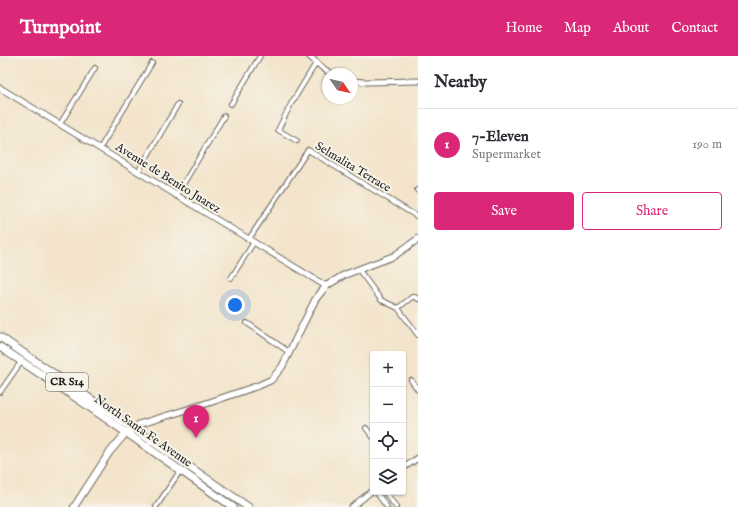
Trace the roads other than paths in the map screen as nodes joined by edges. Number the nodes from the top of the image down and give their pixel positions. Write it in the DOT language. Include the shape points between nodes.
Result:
graph roads {
  1 [pos="260,56"];
  2 [pos="309,56"];
  3 [pos="152,63"];
  4 [pos="316,63"];
  5 [pos="94,68"];
  6 [pos="323,68"];
  7 [pos="358,81"];
  8 [pos="418,81"];
  9 [pos="0,88"];
  10 [pos="178,104"];
  11 [pos="231,104"];
  12 [pos="224,116"];
  13 [pos="60,124"];
  14 [pos="297,141"];
  15 [pos="100,148"];
  16 [pos="138,172"];
  17 [pos="176,196"];
  18 [pos="418,218"];
  19 [pos="418,239"];
  20 [pos="252,241"];
  21 [pos="359,270"];
  22 [pos="231,278"];
  23 [pos="326,286"];
  24 [pos="418,299"];
  25 [pos="398,308"];
  26 [pos="247,323"];
  27 [pos="418,335"];
  28 [pos="0,337"];
  29 [pos="0,348"];
  30 [pos="289,352"];
  31 [pos="21,362"];
  32 [pos="411,380"];
  33 [pos="418,390"];
  34 [pos="0,392"];
  35 [pos="134,428"];
  36 [pos="366,428"];
  37 [pos="126,433"];
  38 [pos="370,433"];
  39 [pos="418,458"];
  40 [pos="406,466"];
  41 [pos="180,471"];
  42 [pos="370,492"];
  43 [pos="378,495"];
  44 [pos="387,495"];
  45 [pos="74,507"];
  46 [pos="156,507"];
  47 [pos="233,507"];
  48 [pos="248,507"];
  49 [pos="352,507"];
  50 [pos="387,507"];
  51 [pos="396,507"];
  1 -- 11 [label="street"];
  2 -- 4 [label="street"];
  3 -- 15 [label="street"];
  4 -- 6 [label="street"];
  4 -- 14 [label="street" via="290,104 278,130"];
  5 -- 13 [label="street"];
  7 -- 8 [label="street"];
  9 -- 13 [label="street, Avenue de Benito Juarez"];
  10 -- 16 [label="street"];
  12 -- 17 [label="street"];
  13 -- 15 [label="street, Avenue de Benito Juarez"];
  15 -- 16 [label="street, Avenue de Benito Juarez"];
  16 -- 17 [label="street, Avenue de Benito Juarez"];
  17 -- 20 [label="street, Avenue de Benito Juarez"];
  18 -- 20 [label="street, Selmalita Terrace" via="308,150"];
  19 -- 21 [label="main road" via="394,256"];
  20 -- 22 [label="street"];
  20 -- 23 [label="street, Avenue de Benito Juarez"];
  21 -- 23 [label="main road"];
  21 -- 25 [label="street" via="381,300"];
  23 -- 30 [label="main road" via="315,300"];
  24 -- 25 [label="street" via="412,297"];
  25 -- 27 [label="street"];
  26 -- 30 [label="street"];
  28 -- 35 [label="main road, North Santa Fe Avenue / CR S14"];
  29 -- 31 [label="main road, North Santa Fe Avenue / CR S14"];
  30 -- 35 [label="main road" via="282,367 265,383"];
  31 -- 34 [label="street"];
  31 -- 37 [label="main road, North Santa Fe Avenue / CR S14"];
  32 -- 33 [label="street"];
  35 -- 37 [label="main road"];
  35 -- 48 [label="main road, North Santa Fe Avenue / CR S14"];
  36 -- 38 [label="street"];
  37 -- 41 [label="main road, North Santa Fe Avenue / CR S14"];
  37 -- 45 [label="main road" via="109,453"];
  39 -- 40 [label="street"];
  41 -- 46 [label="street"];
  41 -- 47 [label="main road, North Santa Fe Avenue / CR S14"];
  42 -- 49 [label="street"];
  43 -- 50 [label="street"];
  44 -- 51 [label="street"];
}
